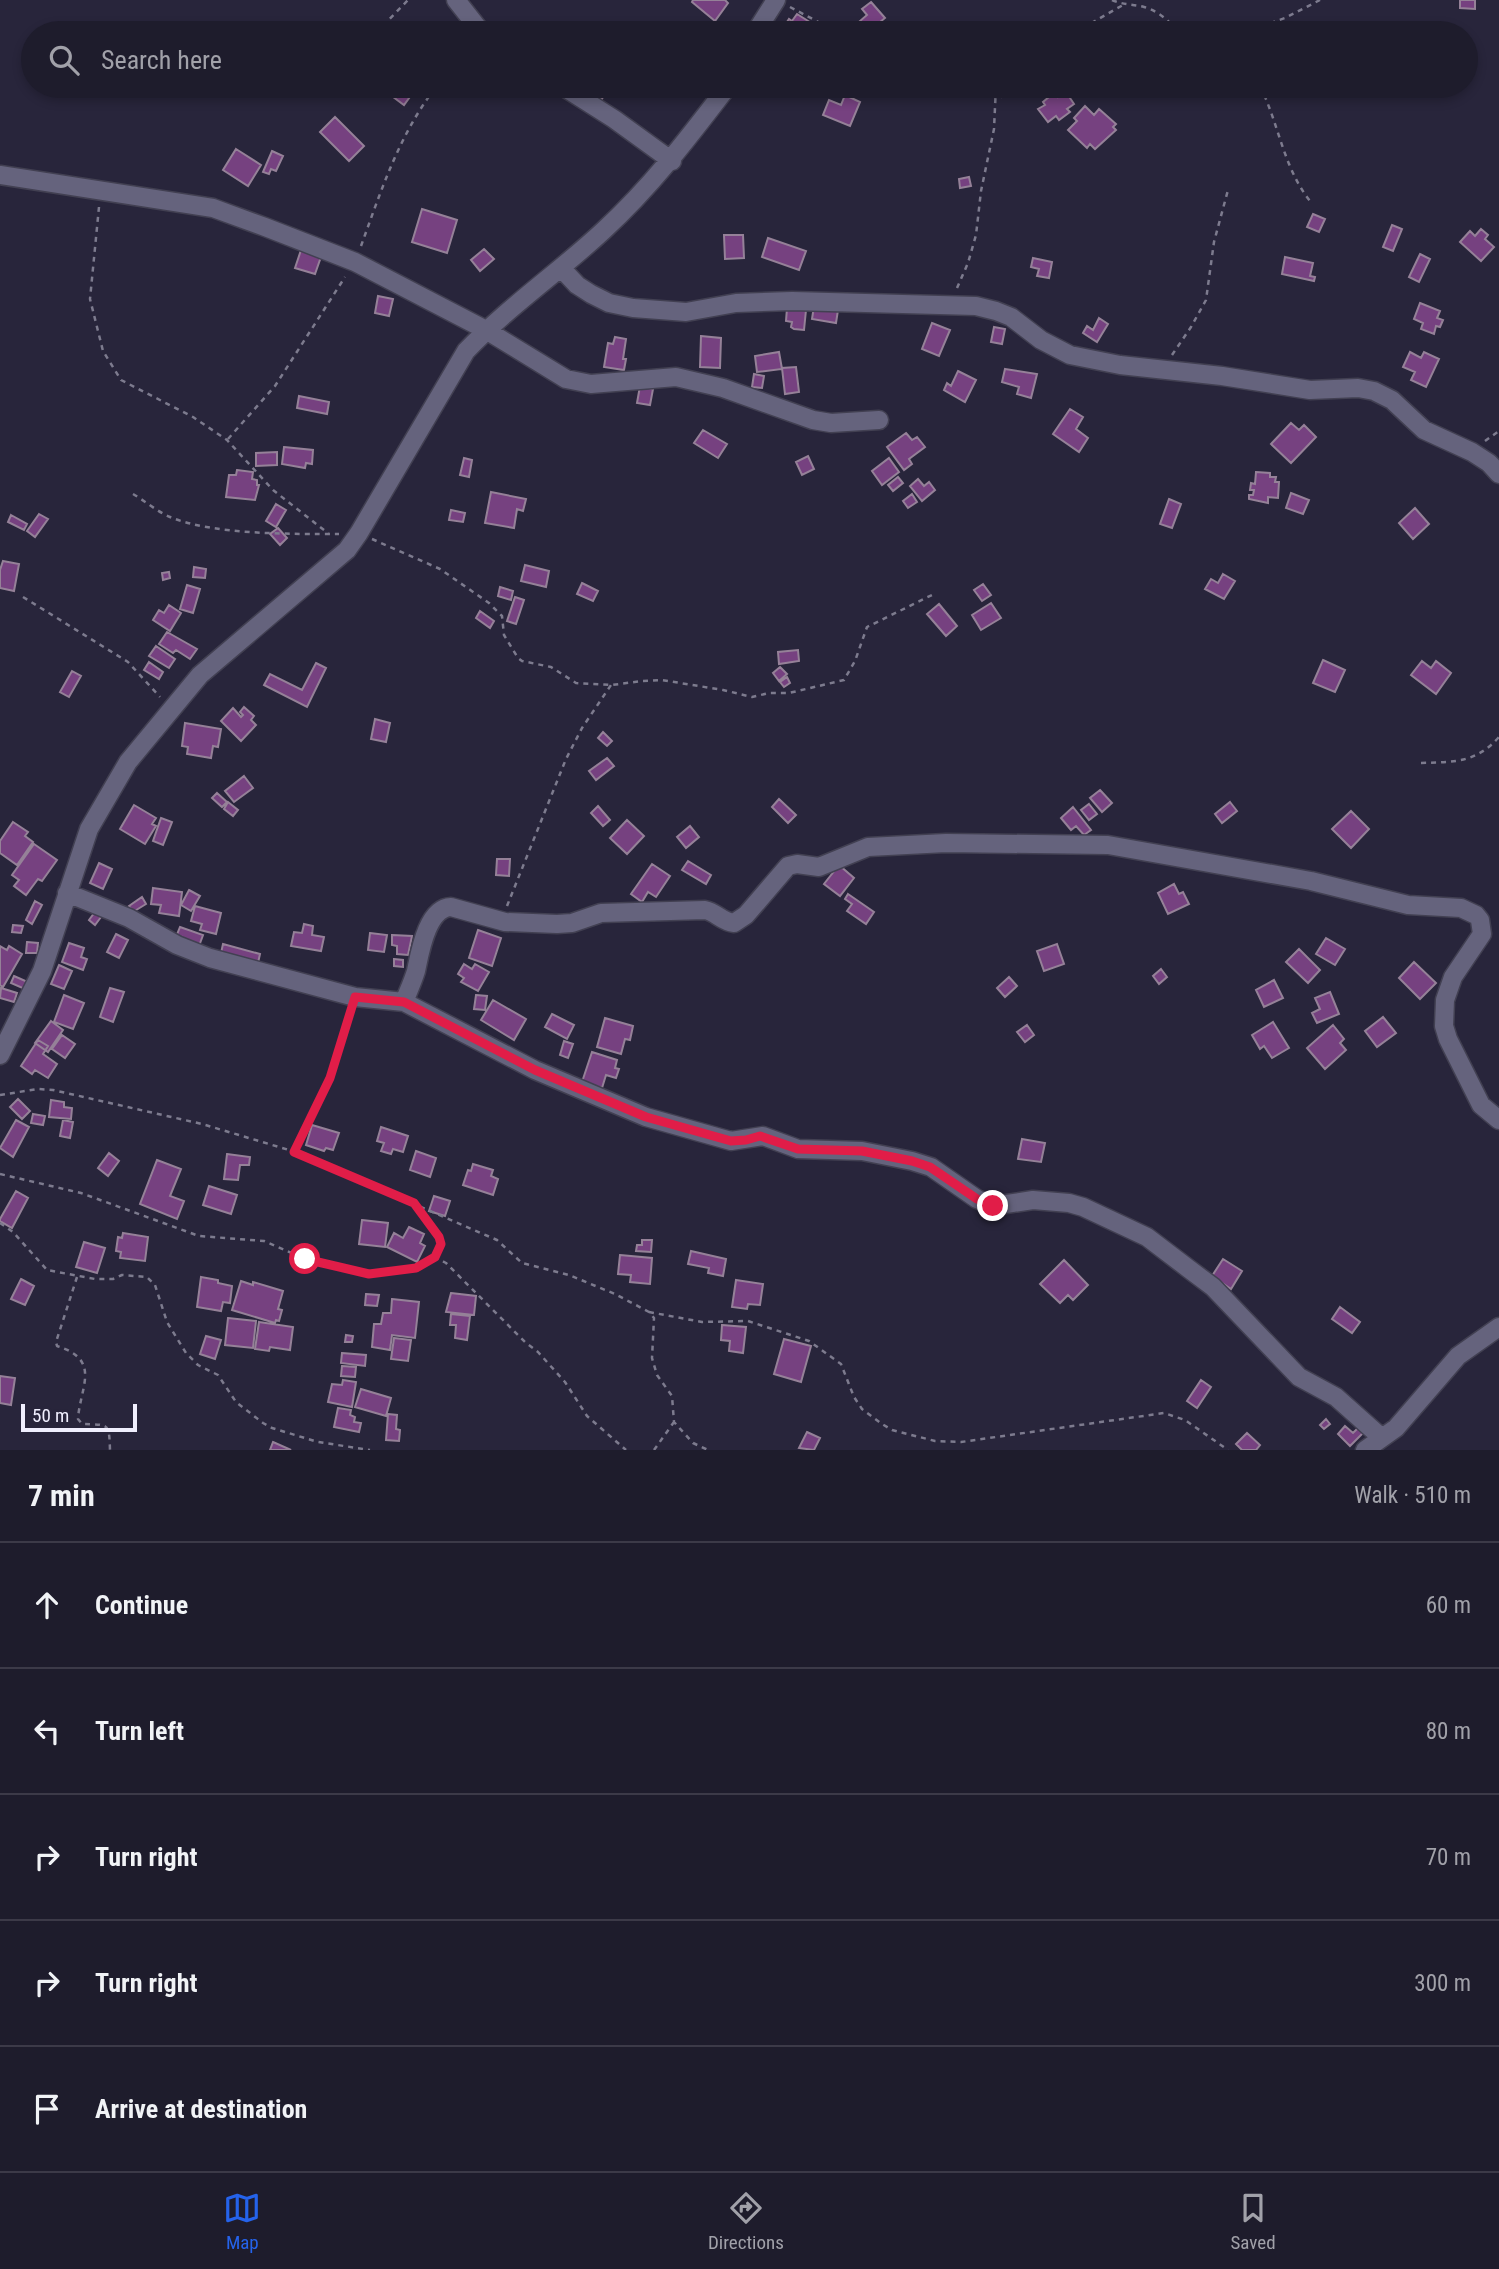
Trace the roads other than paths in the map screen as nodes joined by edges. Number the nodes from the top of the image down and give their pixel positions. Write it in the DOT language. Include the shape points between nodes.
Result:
graph roads {
  1 [pos="456,0"];
  2 [pos="782,3"];
  3 [pos="473,21"];
  4 [pos="766,21"];
  5 [pos="581,98"];
  6 [pos="719,98"];
  7 [pos="671,161"];
  8 [pos="0,175"];
  9 [pos="562,269"];
  10 [pos="486,330"];
  11 [pos="879,420"];
  12 [pos="1499,474"];
  13 [pos="66,893"];
  14 [pos="404,1002"];
  15 [pos="0,1055"];
  16 [pos="1499,1120"];
  17 [pos="1499,1327"];
  18 [pos="1382,1438"];
  19 [pos="1365,1450"];
  1 -- 3 [label="street"];
  2 -- 4 [label="street"];
  5 -- 7 [label="street"];
  6 -- 7 [label="street"];
  7 -- 9 [label="street"];
  8 -- 10 [label="street" via="213,208 355,262"];
  9 -- 10 [label="street"];
  9 -- 12 [label="street" via="577,285 609,303 633,308 686,312 736,303 792,301 976,306 1011,317 1070,355 1310,390 1374,391 1392,400 1424,430 1472,452"];
  10 -- 11 [label="street" via="566,379 591,384 676,377 723,388 813,420"];
  10 -- 13 [label="street" via="446,382 346,550 200,675 128,762 97,813"];
  13 -- 14 [label="street" via="144,925 203,956 355,997"];
  13 -- 15 [label="street" via="42,971"];
  14 -- 16 [label="street" via="424,938 440,911 451,907 505,922 565,923 601,913 695,910 710,911 734,923 788,866 819,867 868,847 946,843 1128,847 1311,881 1408,905 1461,908 1476,915 1482,934 1453,977 1445,1000 1444,1026 1481,1105"];
  14 -- 18 [label="street" via="535,1070 672,1125 731,1141 760,1136 798,1149 862,1151 912,1161 993,1206 1033,1200 1083,1207 1146,1237 1213,1287 1299,1377 1336,1397"];
  17 -- 18 [label="street" via="1458,1356"];
  18 -- 19 [label="street"];
}
